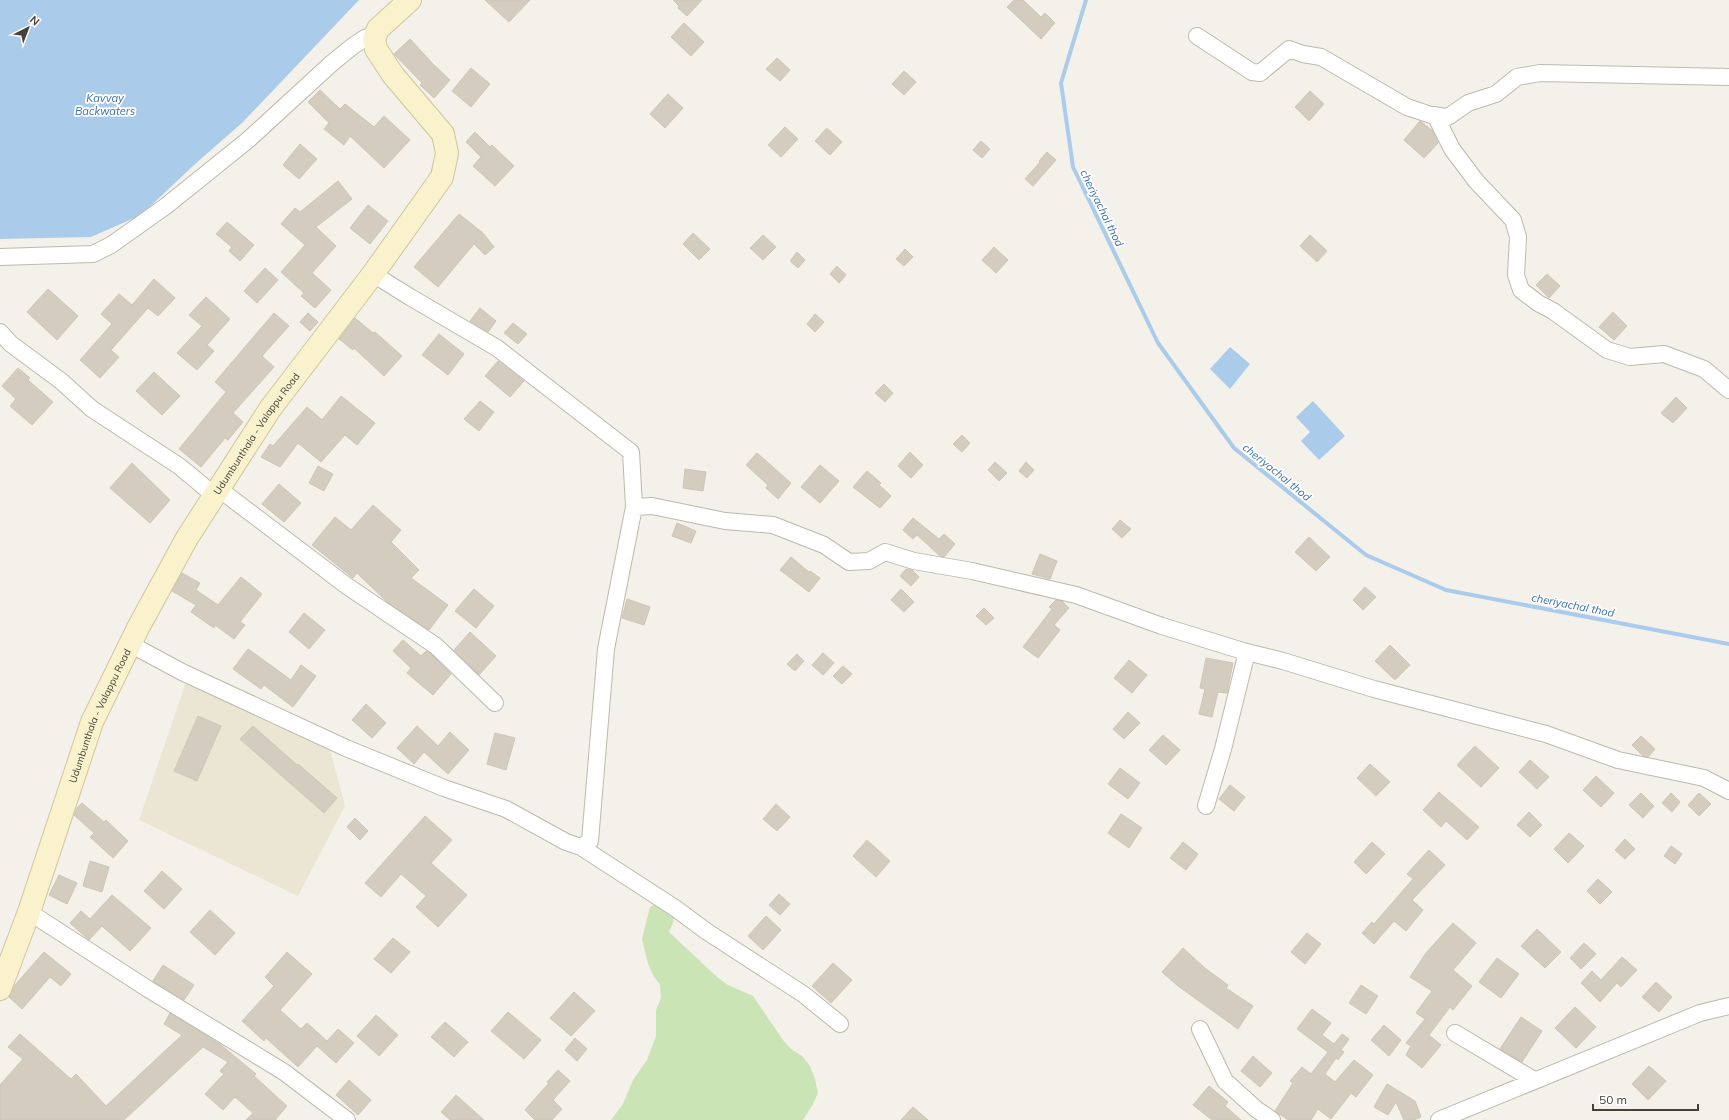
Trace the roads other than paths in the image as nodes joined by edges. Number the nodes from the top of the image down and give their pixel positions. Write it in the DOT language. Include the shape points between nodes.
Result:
graph roads {
  1 [pos="410,0"];
  2 [pos="376,35"];
  3 [pos="1197,36"];
  4 [pos="1729,77"];
  5 [pos="1435,115"];
  6 [pos="0,257"];
  7 [pos="373,274"];
  8 [pos="0,332"];
  9 [pos="1729,390"];
  10 [pos="216,492"];
  11 [pos="634,507"];
  12 [pos="130,644"];
  13 [pos="1247,652"];
  14 [pos="495,703"];
  15 [pos="1729,791"];
  16 [pos="1206,806"];
  17 [pos="581,847"];
  18 [pos="29,912"];
  19 [pos="0,989"];
  20 [pos="1729,1006"];
  21 [pos="840,1024"];
  22 [pos="1200,1029"];
  23 [pos="1455,1033"];
  24 [pos="1534,1080"];
  25 [pos="347,1120"];
  26 [pos="1272,1120"];
  27 [pos="1439,1120"];
  1 -- 2 [label="main road" via="378,29"];
  2 -- 6 [label="street" via="353,46 248,140 166,206 111,245 93,254"];
  2 -- 7 [label="main road, Udumbunthala - Valappu Road" via="376,49 393,75 439,128 445,140 447,153 442,177"];
  3 -- 5 [label="street" via="1252,72 1260,73 1289,49 1321,57 1407,106"];
  4 -- 5 [label="street" via="1540,73 1517,77 1496,94 1468,104 1448,117"];
  5 -- 9 [label="street" via="1452,149 1476,181 1513,220 1518,237 1516,275 1521,290 1607,350 1630,357 1664,354 1704,369"];
  7 -- 10 [label="main road, Udumbunthala - Valappu Road" via="270,409"];
  7 -- 11 [label="street" via="497,348 631,452"];
  8 -- 10 [label="street" via="11,344 61,381 92,409"];
  10 -- 12 [label="main road, Udumbunthala - Valappu Road" via="187,538"];
  10 -- 14 [label="street" via="436,646"];
  11 -- 13 [label="street" via="652,506 725,521 773,525 824,545 849,562 869,561 885,552 914,561 972,571 1076,595 1162,626"];
  11 -- 17 [label="street" via="606,649 590,841"];
  12 -- 17 [label="street" via="182,672 346,748 444,788 506,809 566,842"];
  12 -- 18 [label="main road, Udumbunthala - Valappu Road" via="92,722"];
  13 -- 15 [label="street" via="1374,689 1546,734 1618,760 1704,778"];
  13 -- 16 [label="street"];
  17 -- 21 [label="street" via="803,994"];
  18 -- 19 [label="main road, Udumbunthala - Valappu Road"];
  18 -- 25 [label="street" via="284,1072"];
  20 -- 24 [label="street" via="1700,1013"];
  22 -- 26 [label="street" via="1225,1081"];
  23 -- 24 [label="street"];
  24 -- 27 [label="street"];
}
